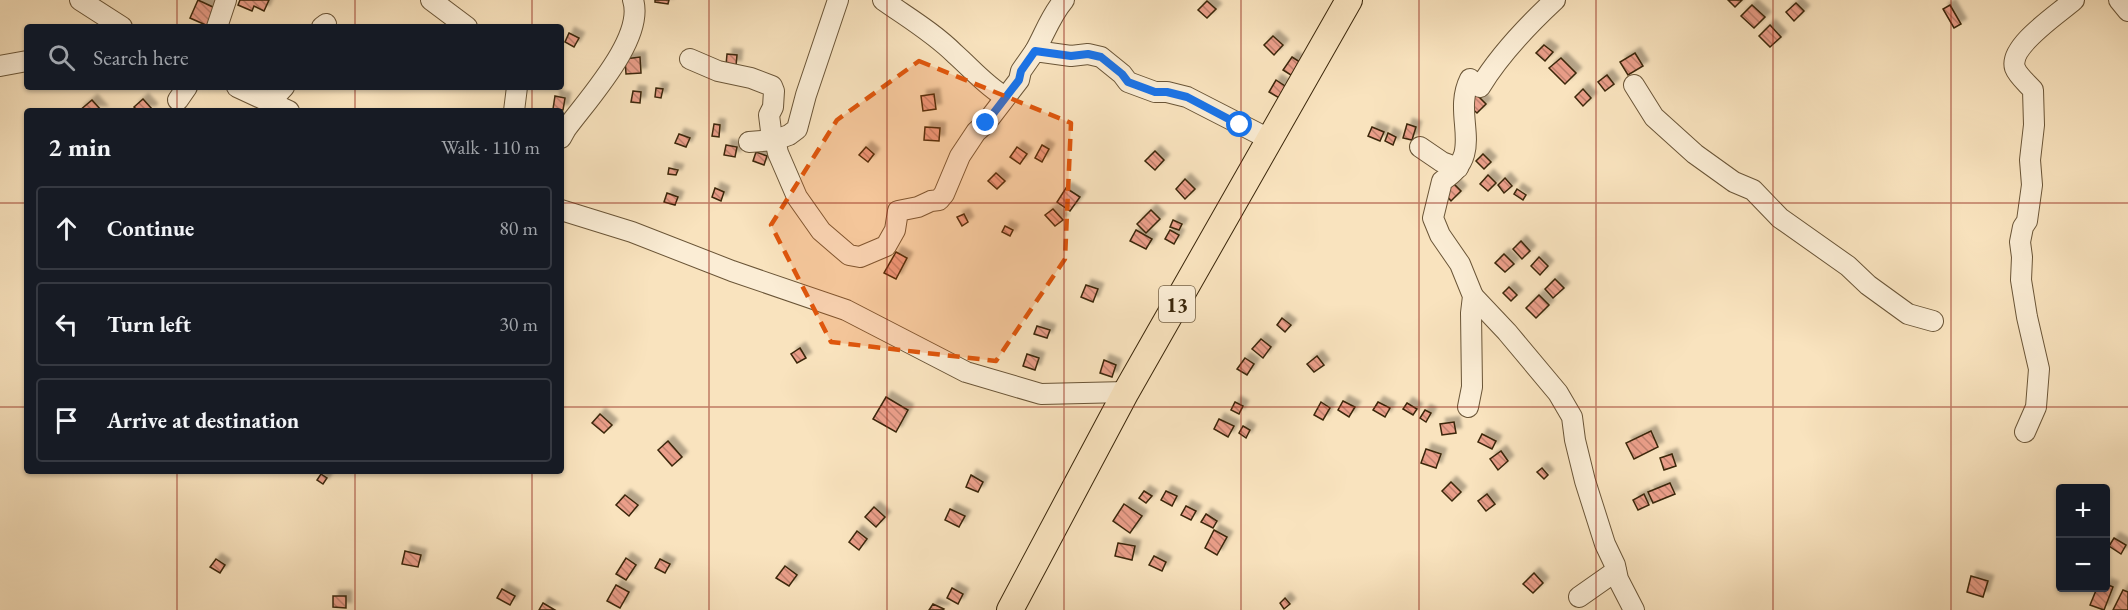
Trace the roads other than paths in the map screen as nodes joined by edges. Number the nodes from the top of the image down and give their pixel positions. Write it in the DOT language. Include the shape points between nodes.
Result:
graph roads {
  1 [pos="80,0"];
  2 [pos="226,0"];
  3 [pos="431,0"];
  4 [pos="633,0"];
  5 [pos="838,0"];
  6 [pos="883,0"];
  7 [pos="1064,0"];
  8 [pos="1348,0"];
  9 [pos="1555,0"];
  10 [pos="2074,0"];
  11 [pos="2119,0"];
  12 [pos="2128,11"];
  13 [pos="117,24"];
  14 [pos="218,24"];
  15 [pos="463,24"];
  16 [pos="1035,51"];
  17 [pos="690,59"];
  18 [pos="24,62"];
  19 [pos="0,66"];
  20 [pos="1634,85"];
  21 [pos="244,90"];
  22 [pos="281,90"];
  23 [pos="517,90"];
  24 [pos="1005,97"];
  25 [pos="270,102"];
  26 [pos="283,108"];
  27 [pos="514,108"];
  28 [pos="564,133"];
  29 [pos="776,140"];
  30 [pos="1269,140"];
  31 [pos="749,142"];
  32 [pos="1420,147"];
  33 [pos="1458,168"];
  34 [pos="564,211"];
  35 [pos="1473,296"];
  36 [pos="1933,321"];
  37 [pos="1126,392"];
  38 [pos="1468,407"];
  39 [pos="2025,432"];
  40 [pos="1616,571"];
  41 [pos="1580,597"];
  42 [pos="1010,610"];
  43 [pos="1634,610"];
  1 -- 13 [label="street"];
  2 -- 14 [label="street"];
  3 -- 15 [label="street"];
  4 -- 28 [label="street" via="635,16 619,58"];
  5 -- 29 [label="street" via="797,129"];
  6 -- 24 [label="street" via="935,36"];
  7 -- 16 [label="street" via="1051,16"];
  8 -- 30 [label="main road, 13"];
  9 -- 33 [label="street" via="1500,57 1480,87 1470,79 1464,108 1466,150"];
  10 -- 39 [label="street" via="2045,21 2016,54 2014,66 2033,90 2031,194 2020,242 2021,280 2039,369 2036,407"];
  11 -- 12 [label="street"];
  16 -- 24 [label="street"];
  16 -- 30 [label="street" via="1101,57 1128,82 1155,92 1187,97"];
  17 -- 29 [label="street" via="772,86 773,107 769,115"];
  18 -- 19 [label="street"];
  20 -- 36 [label="street" via="1654,117 1695,154 1734,183 1753,190 1780,218 1908,314"];
  21 -- 25 [label="street"];
  22 -- 25 [label="street"];
  23 -- 27 [label="street"];
  24 -- 29 [label="street" via="960,156 939,200 898,212 895,230 886,246 860,257 849,255 810,216 787,178"];
  25 -- 26 [label="street"];
  29 -- 31 [label="street"];
  30 -- 37 [label="main road, 13"];
  32 -- 33 [label="street"];
  33 -- 35 [label="street" via="1442,181 1433,218 1460,264"];
  34 -- 37 [label="street" via="846,310 966,372 1041,394"];
  35 -- 38 [label="street" via="1472,387"];
  35 -- 40 [label="street" via="1558,393 1572,417 1585,481"];
  37 -- 42 [label="main road, 13"];
  40 -- 41 [label="street"];
  40 -- 43 [label="street"];
}
